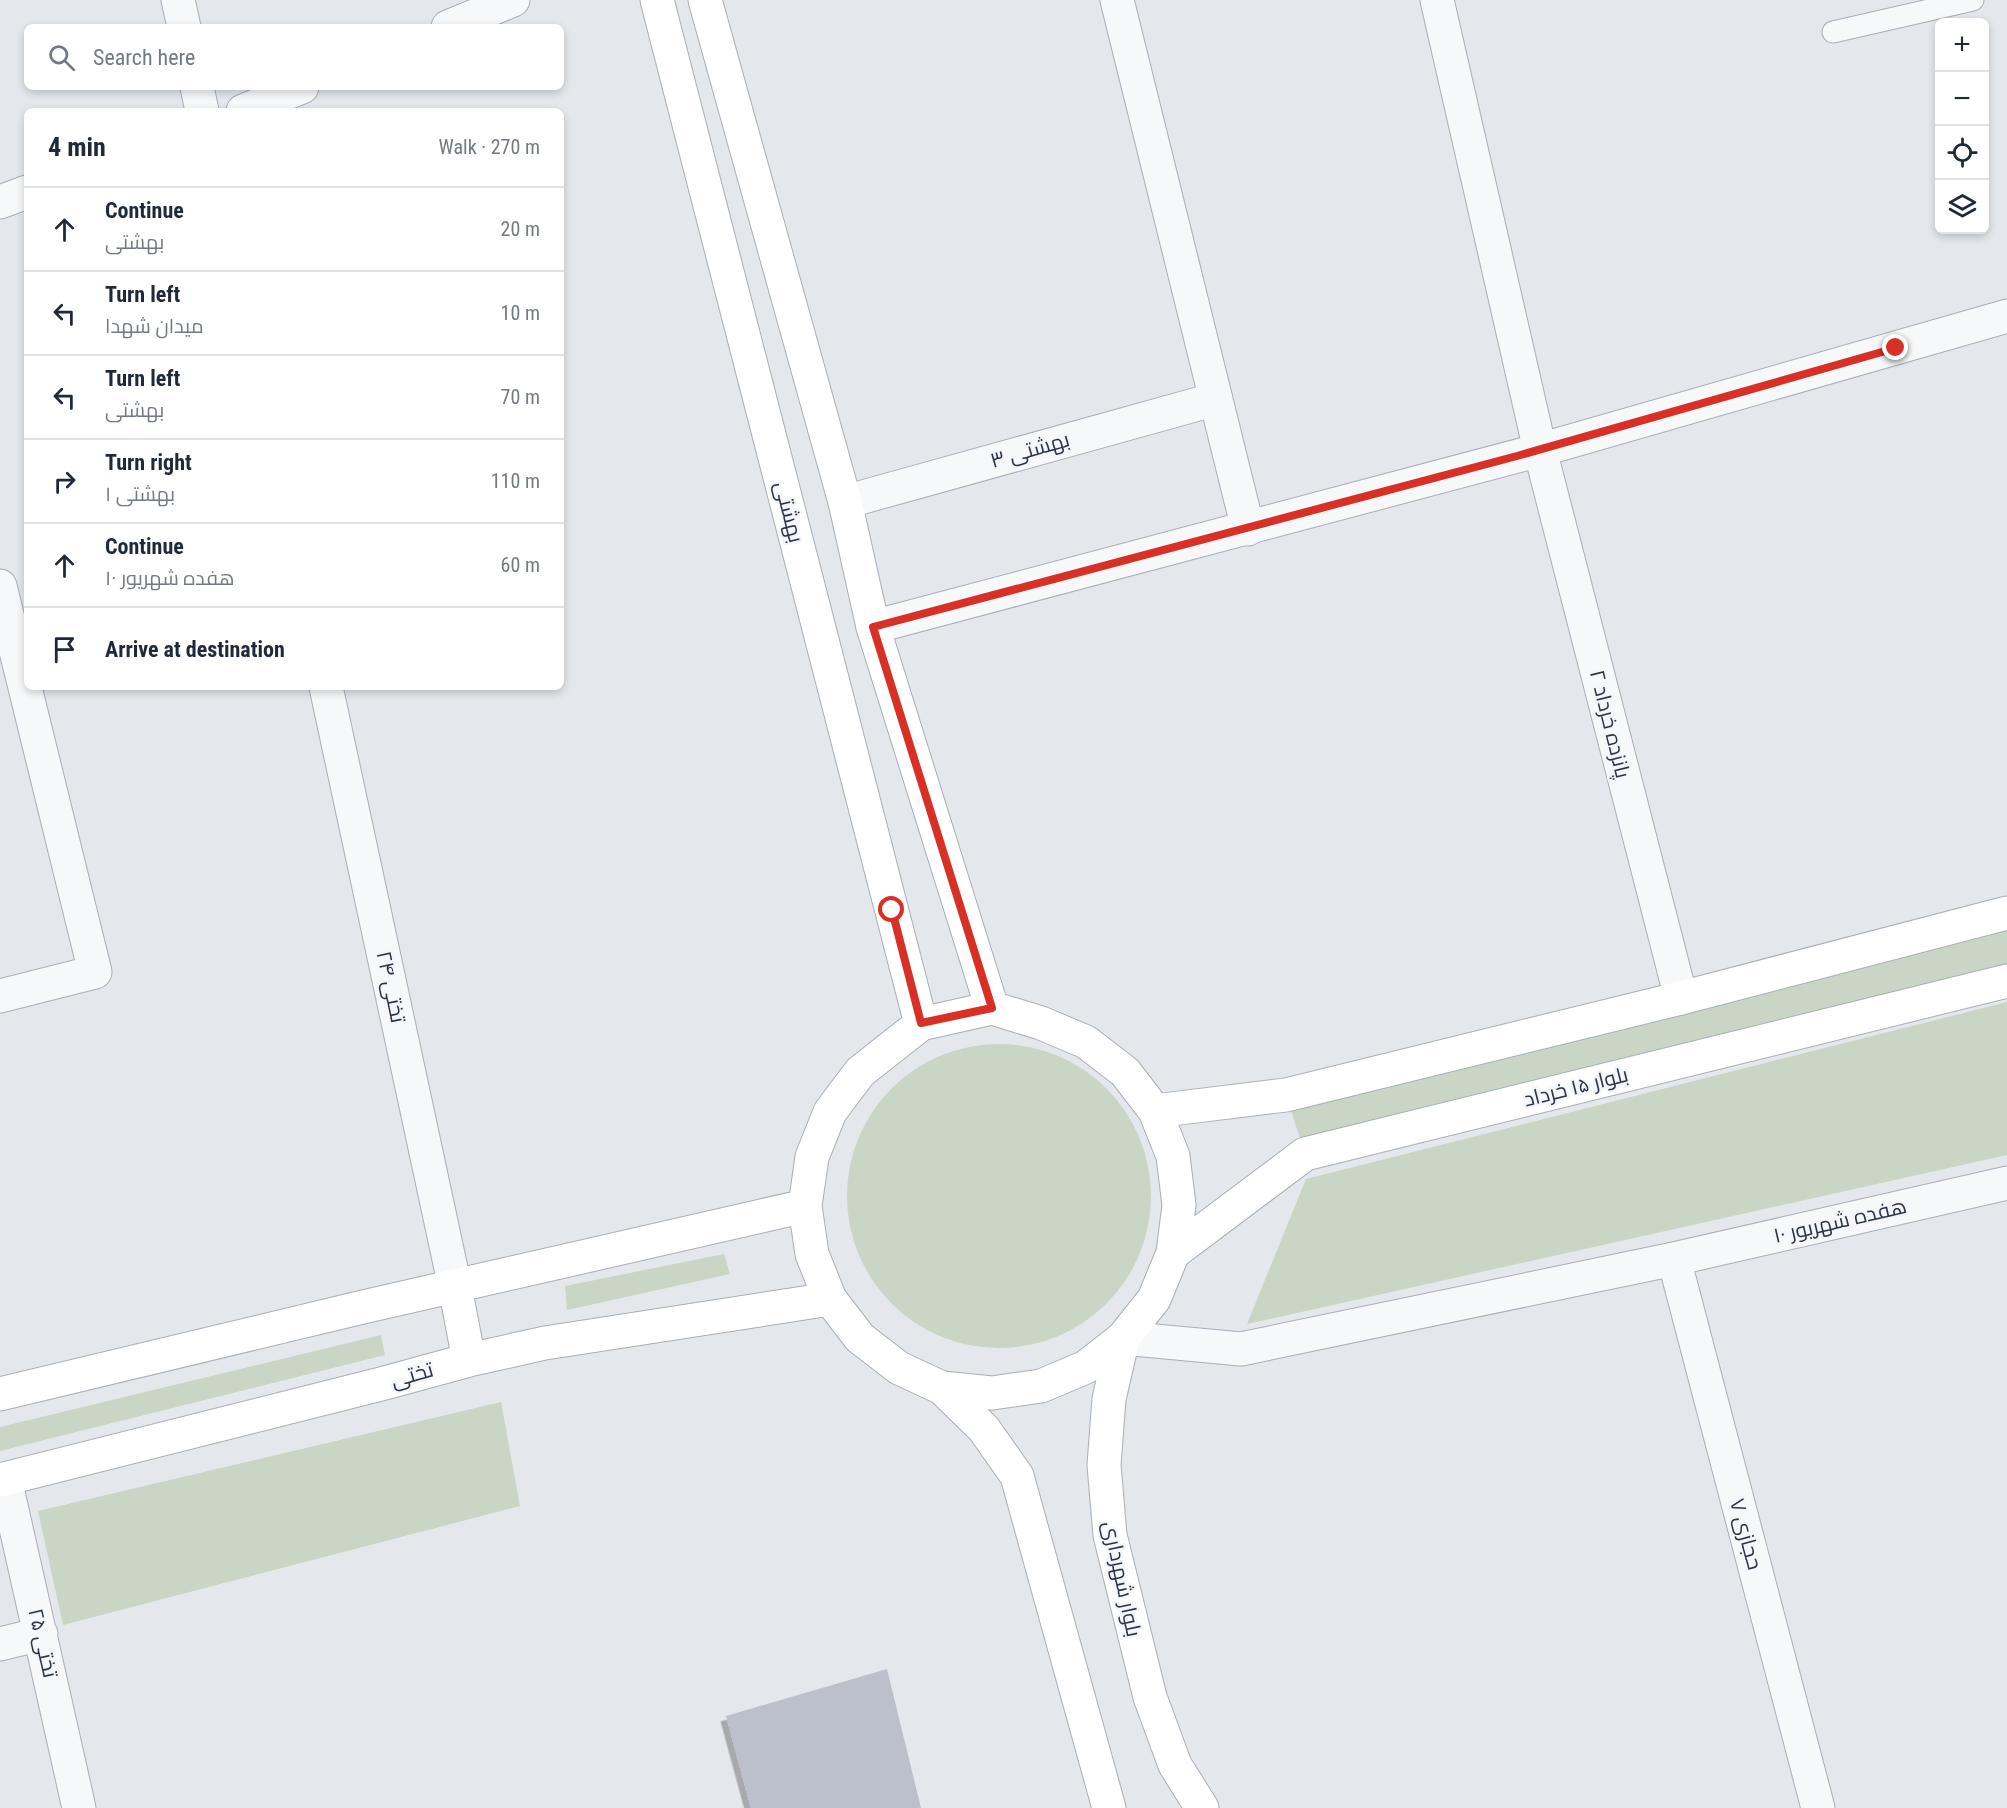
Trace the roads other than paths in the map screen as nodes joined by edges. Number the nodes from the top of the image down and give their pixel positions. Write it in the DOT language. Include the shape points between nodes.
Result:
graph roads {
  1 [pos="178,0"];
  2 [pos="513,0"];
  3 [pos="657,0"];
  4 [pos="705,0"];
  5 [pos="1117,0"];
  6 [pos="1437,0"];
  7 [pos="1973,0"];
  8 [pos="183,24"];
  9 [pos="455,24"];
  10 [pos="1833,32"];
  11 [pos="198,90"];
  12 [pos="295,90"];
  13 [pos="201,108"];
  14 [pos="250,108"];
  15 [pos="24,193"];
  16 [pos="0,202"];
  17 [pos="2007,316"];
  18 [pos="1216,399"];
  19 [pos="1540,450"];
  20 [pos="845,502"];
  21 [pos="1248,529"];
  22 [pos="0,586"];
  23 [pos="873,627"];
  24 [pos="24,684"];
  25 [pos="26,690"];
  26 [pos="327,690"];
  27 [pos="2007,913"];
  28 [pos="2007,981"];
  29 [pos="0,996"];
  30 [pos="1681,998"];
  31 [pos="992,1008"];
  32 [pos="921,1023"];
  33 [pos="1155,1111"];
  34 [pos="2007,1183"];
  35 [pos="806,1206"];
  36 [pos="1173,1253"];
  37 [pos="1674,1259"];
  38 [pos="455,1287"];
  39 [pos="830,1299"];
  40 [pos="1123,1338"];
  41 [pos="469,1360"];
  42 [pos="942,1388"];
  43 [pos="0,1394"];
  44 [pos="3,1479"];
  45 [pos="41,1634"];
  46 [pos="0,1644"];
  47 [pos="79,1808"];
  48 [pos="1108,1808"];
  49 [pos="1202,1808"];
  50 [pos="1818,1808"];
  1 -- 8 [label="street"];
  2 -- 9 [label="street"];
  3 -- 32 [label="main road, بهشتی"];
  4 -- 20 [label="main road"];
  5 -- 18 [label="street"];
  6 -- 19 [label="street, پانزده خرداد ۲"];
  7 -- 10 [label="lane"];
  11 -- 13 [label="street"];
  12 -- 14 [label="street"];
  15 -- 16 [label="street"];
  17 -- 19 [label="street"];
  18 -- 20 [label="street, بهشتی ۳"];
  18 -- 21 [label="street"];
  19 -- 21 [label="street"];
  19 -- 30 [label="street, پانزده خرداد ۲"];
  20 -- 23 [label="main road"];
  21 -- 23 [label="street"];
  22 -- 24 [label="street"];
  23 -- 31 [label="main road"];
  25 -- 29 [label="street" via="95,972"];
  26 -- 38 [label="street, تختی ۲۴"];
  27 -- 30 [label="main road"];
  28 -- 36 [label="main road, بلوار ۱۵ خرداد" via="1305,1154"];
  30 -- 33 [label="main road" via="1286,1095"];
  31 -- 32 [label="main road"];
  31 -- 33 [label="main road" via="1086,1042 1125,1072"];
  32 -- 35 [label="main road" via="860,1072 830,1112 812,1157"];
  33 -- 36 [label="main road" via="1173,1156 1179,1204"];
  34 -- 37 [label="street, هفده شهریور ۱۰"];
  35 -- 38 [label="main road"];
  35 -- 39 [label="main road" via="812,1254"];
  36 -- 40 [label="main road" via="1154,1299"];
  37 -- 40 [label="street, هفده شهریور ۱۰" via="1241,1349"];
  37 -- 50 [label="street, حجازی ۷"];
  38 -- 41 [label="main road"];
  38 -- 43 [label="main road"];
  39 -- 41 [label="main road, تختی" via="545,1343"];
  39 -- 42 [label="main road" via="860,1338 899,1368"];
  40 -- 42 [label="main road" via="1086,1367 1041,1386 992,1393"];
  40 -- 49 [label="main road, بلوار شهرداری" via="1109,1399 1105,1443 1110,1535 1149,1697 1175,1765"];
  41 -- 44 [label="main road, تختی"];
  42 -- 48 [label="main road" via="984,1429 1017,1476"];
  44 -- 45 [label="street, تختی ۲۵"];
  45 -- 46 [label="street"];
  45 -- 47 [label="street, تختی ۲۵"];
}
